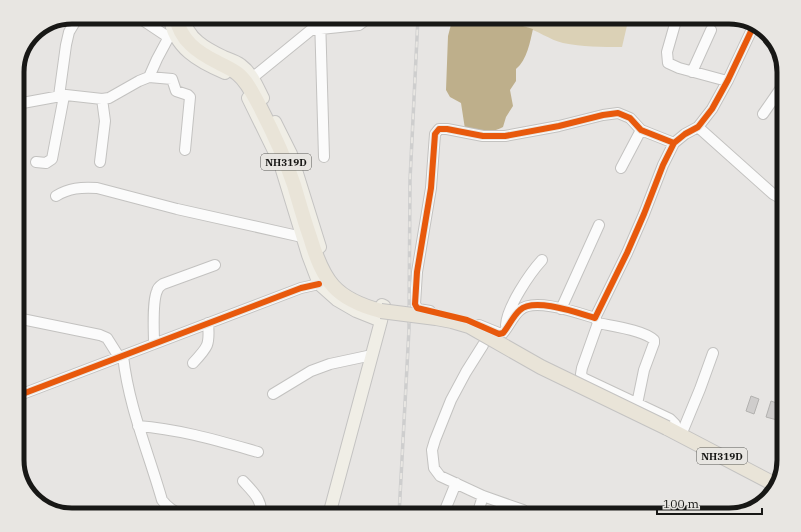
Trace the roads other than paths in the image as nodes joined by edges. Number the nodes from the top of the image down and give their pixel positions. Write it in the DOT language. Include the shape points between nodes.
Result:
graph roads {
  1 [pos="74,24"];
  2 [pos="151,24"];
  3 [pos="170,24"];
  4 [pos="178,24"];
  5 [pos="185,24"];
  6 [pos="320,24"];
  7 [pos="360,24"];
  8 [pos="675,24"];
  9 [pos="320,28"];
  10 [pos="711,30"];
  11 [pos="752,30"];
  12 [pos="170,34"];
  13 [pos="692,72"];
  14 [pos="149,77"];
  15 [pos="252,78"];
  16 [pos="727,82"];
  17 [pos="777,94"];
  18 [pos="61,96"];
  19 [pos="102,99"];
  20 [pos="24,103"];
  21 [pos="763,114"];
  22 [pos="698,127"];
  23 [pos="641,130"];
  24 [pos="674,143"];
  25 [pos="185,150"];
  26 [pos="324,157"];
  27 [pos="36,162"];
  28 [pos="100,162"];
  29 [pos="621,168"];
  30 [pos="56,196"];
  31 [pos="777,196"];
  32 [pos="599,225"];
  33 [pos="302,237"];
  34 [pos="542,260"];
  35 [pos="215,265"];
  36 [pos="317,280"];
  37 [pos="562,308"];
  38 [pos="24,319"];
  39 [pos="596,320"];
  40 [pos="381,321"];
  41 [pos="208,323"];
  42 [pos="507,328"];
  43 [pos="154,344"];
  44 [pos="482,345"];
  45 [pos="713,353"];
  46 [pos="372,355"];
  47 [pos="121,357"];
  48 [pos="193,363"];
  49 [pos="24,393"];
  50 [pos="273,394"];
  51 [pos="637,404"];
  52 [pos="138,426"];
  53 [pos="675,432"];
  54 [pos="258,452"];
  55 [pos="244,481"];
  56 [pos="771,482"];
  57 [pos="456,484"];
  58 [pos="483,496"];
  59 [pos="168,508"];
  60 [pos="261,508"];
  61 [pos="331,508"];
  62 [pos="446,508"];
  63 [pos="479,508"];
  64 [pos="517,508"];
  1 -- 18 [label="street" via="66,45"];
  2 -- 12 [label="street"];
  3 -- 12 [label="main road"];
  4 -- 53 [label="highway, NH319D, bridge" via="188,42 205,56 238,73 249,88 284,158 320,267 341,293 358,304 381,311 436,318 469,326 541,367"];
  5 -- 15 [label="main road" via="199,43 210,51 240,64"];
  6 -- 9 [label="street"];
  7 -- 9 [label="street"];
  8 -- 13 [label="street" via="667,52 668,63"];
  9 -- 15 [label="street" via="304,34"];
  9 -- 26 [label="street"];
  10 -- 13 [label="street"];
  11 -- 16 [label="street"];
  12 -- 14 [label="street"];
  12 -- 33 [label="main road" via="203,63 232,76 244,91 278,160"];
  13 -- 16 [label="street"];
  14 -- 19 [label="street" via="116,95"];
  14 -- 25 [label="street" via="172,79 176,91 190,97"];
  15 -- 40 [label="main road" via="291,154 330,275 362,298 384,306"];
  16 -- 22 [label="street" via="712,109"];
  17 -- 21 [label="street"];
  18 -- 19 [label="street"];
  18 -- 20 [label="street"];
  18 -- 27 [label="street" via="52,159 46,163"];
  19 -- 28 [label="street" via="105,121"];
  22 -- 24 [label="street"];
  22 -- 31 [label="street"];
  23 -- 24 [label="street"];
  23 -- 29 [label="street"];
  23 -- 42 [label="street" via="630,118 618,113 505,136 483,136 442,128 436,131 431,188 417,272 416,306 418,309 467,320 499,334"];
  24 -- 39 [label="street"];
  30 -- 33 [label="street" via="65,190 75,188 97,188"];
  32 -- 37 [label="street"];
  33 -- 36 [label="main road"];
  34 -- 42 [label="street" via="519,292 506,323"];
  35 -- 43 [label="street" via="159,286 155,301"];
  36 -- 40 [label="main road" via="337,300"];
  36 -- 41 [label="street"];
  37 -- 39 [label="street"];
  37 -- 42 [label="street" via="537,305 520,309"];
  38 -- 47 [label="street" via="100,335 107,338"];
  39 -- 51 [label="street" via="582,376"];
  39 -- 51 [label="street" via="630,329 654,340"];
  40 -- 46 [label="main road"];
  41 -- 43 [label="street"];
  41 -- 48 [label="street" via="208,344"];
  43 -- 47 [label="street"];
  44 -- 57 [label="street" via="451,400 432,450 434,468 440,476"];
  45 -- 53 [label="street" via="700,389"];
  46 -- 50 [label="street" via="342,360 311,371"];
  46 -- 61 [label="main road"];
  47 -- 49 [label="street"];
  47 -- 52 [label="street"];
  51 -- 53 [label="street" via="673,421"];
  52 -- 54 [label="street" via="189,433"];
  52 -- 59 [label="street" via="162,500"];
  53 -- 56 [label="highway, NH319D"];
  55 -- 60 [label="street" via="258,499"];
  57 -- 58 [label="street"];
  57 -- 62 [label="street"];
  58 -- 63 [label="street"];
  58 -- 64 [label="street"];
}
